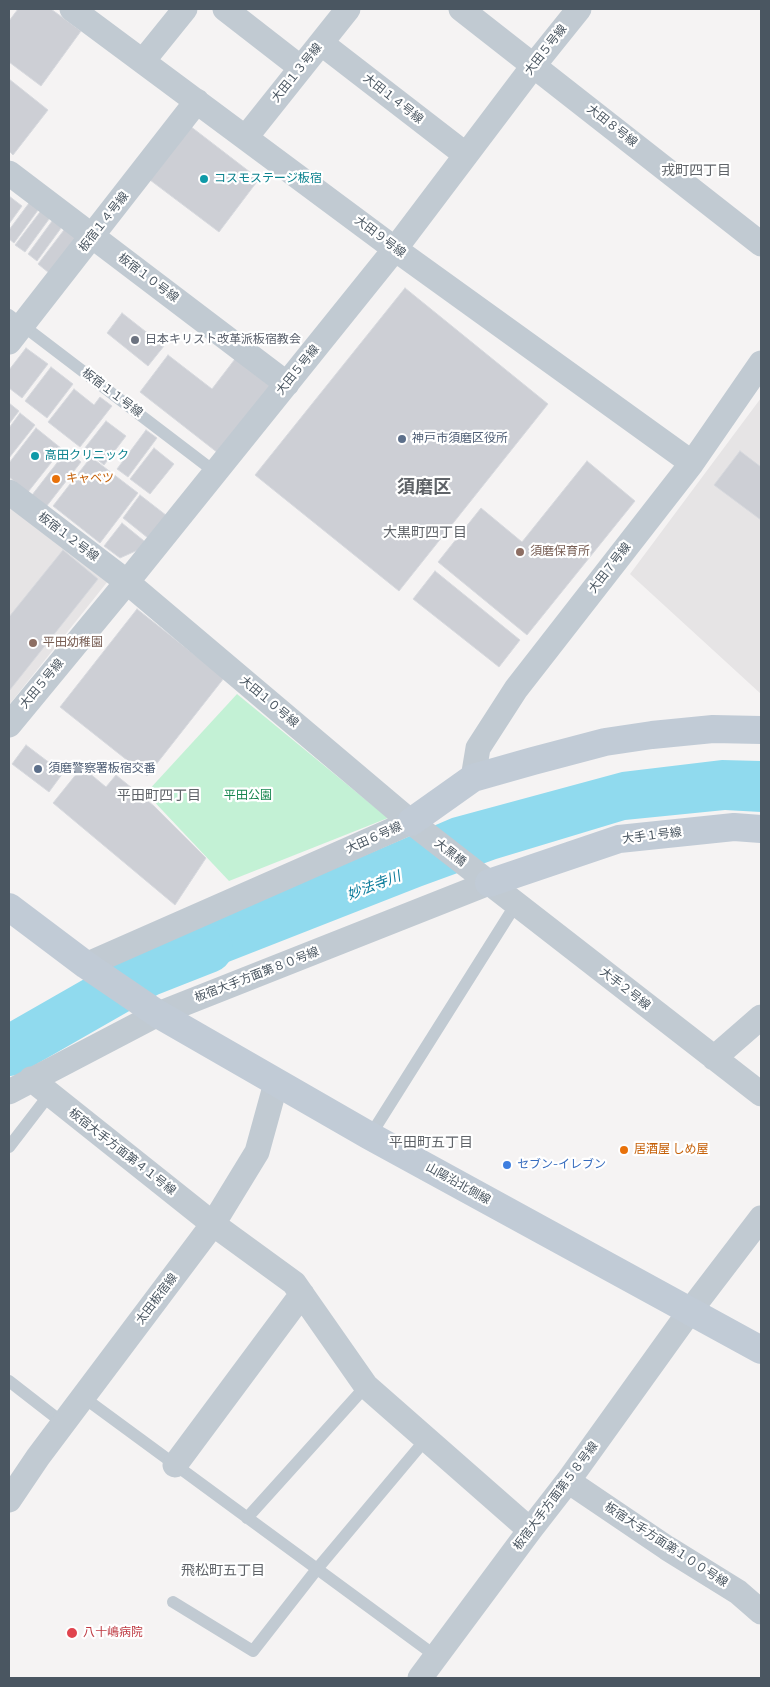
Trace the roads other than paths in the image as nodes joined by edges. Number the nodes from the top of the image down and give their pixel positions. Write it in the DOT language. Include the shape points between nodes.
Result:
graph roads {
  1 [pos="72,9"];
  2 [pos="185,9"];
  3 [pos="224,9"];
  4 [pos="348,9"];
  5 [pos="461,9"];
  6 [pos="579,9"];
  7 [pos="320,43"];
  8 [pos="143,61"];
  9 [pos="534,65"];
  10 [pos="301,68"];
  11 [pos="198,101"];
  12 [pos="246,137"];
  13 [pos="466,156"];
  14 [pos="9,172"];
  15 [pos="93,236"];
  16 [pos="761,244"];
  17 [pos="395,249"];
  18 [pos="13,327"];
  19 [pos="761,363"];
  20 [pos="286,384"];
  21 [pos="692,463"];
  22 [pos="215,472"];
  23 [pos="9,492"];
  24 [pos="127,582"];
  25 [pos="9,725"];
  26 [pos="761,730"];
  27 [pos="473,778"];
  28 [pos="411,822"];
  29 [pos="761,829"];
  30 [pos="489,883"];
  31 [pos="516,904"];
  32 [pos="9,907"];
  33 [pos="86,965"];
  34 [pos="149,1009"];
  35 [pos="761,1017"];
  36 [pos="714,1058"];
  37 [pos="276,1083"];
  38 [pos="40,1087"];
  39 [pos="9,1092"];
  40 [pos="761,1094"];
  41 [pos="370,1136"];
  42 [pos="9,1147"];
  43 [pos="761,1218"];
  44 [pos="213,1224"];
  45 [pos="752,1248"];
  46 [pos="302,1294"];
  47 [pos="690,1311"];
  48 [pos="761,1350"];
  49 [pos="9,1381"];
  50 [pos="366,1386"];
  51 [pos="83,1396"];
  52 [pos="63,1423"];
  53 [pos="426,1439"];
  54 [pos="175,1465"];
  55 [pos="568,1481"];
  56 [pos="9,1500"];
  57 [pos="247,1518"];
  58 [pos="530,1530"];
  59 [pos="317,1570"];
  60 [pos="173,1602"];
  61 [pos="761,1612"];
  62 [pos="428,1671"];
  1 -- 8 [label="street, 大田９号線"];
  2 -- 8 [label="street"];
  3 -- 10 [label="street"];
  4 -- 7 [label="street, 大田１３号線"];
  5 -- 9 [label="street, 大田８号線"];
  6 -- 9 [label="street, 大田５号線"];
  7 -- 10 [label="street, 大田１３号線"];
  7 -- 13 [label="street, 大田１４号線"];
  8 -- 11 [label="street, 大田９号線"];
  9 -- 13 [label="street, 大田５号線"];
  9 -- 16 [label="street, 大田８号線"];
  10 -- 12 [label="street, 大田１３号線"];
  11 -- 12 [label="street, 大田９号線"];
  11 -- 15 [label="street, 板宿１４号線"];
  12 -- 17 [label="street, 大田９号線"];
  13 -- 17 [label="street, 大田５号線"];
  14 -- 15 [label="street, 板宿１０号線"];
  15 -- 18 [label="street, 板宿１４号線"];
  15 -- 20 [label="street, 板宿１０号線"];
  17 -- 20 [label="street, 大田５号線"];
  17 -- 21 [label="street, 大田９号線"];
  18 -- 22 [label="lane, 板宿１１号線"];
  19 -- 21 [label="street, 大田７号線"];
  20 -- 22 [label="street, 大田５号線"];
  21 -- 27 [label="street, 大田７号線" via="516,689 478,748"];
  22 -- 24 [label="street, 大田５号線"];
  23 -- 24 [label="street, 板宿１２号線"];
  24 -- 25 [label="street, 大田５号線"];
  24 -- 28 [label="street, 大田１０号線"];
  26 -- 27 [label="street, 大田６号線" via="713,730 605,742"];
  27 -- 28 [label="street, 大田６号線"];
  28 -- 30 [label="street, 大黒橋"];
  28 -- 33 [label="street, 大田６号線"];
  29 -- 30 [label="street, 大手１号線" via="734,827 619,839"];
  30 -- 31 [label="street, 大手２号線"];
  30 -- 34 [label="street, 板宿大手方面第８０号線"];
  31 -- 36 [label="street, 大手２号線"];
  31 -- 41 [label="lane"];
  32 -- 33 [label="street"];
  33 -- 34 [label="street, 山陽沿北側線"];
  34 -- 37 [label="street, 山陽沿北側線"];
  34 -- 38 [label="street, 板宿大手方面第８０号線"];
  35 -- 36 [label="street"];
  36 -- 40 [label="street, 大手２号線"];
  37 -- 41 [label="street, 山陽沿北側線"];
  37 -- 44 [label="street, 太田板宿線" via="257,1152"];
  38 -- 39 [label="street, 板宿大手方面第８０号線"];
  38 -- 42 [label="lane"];
  38 -- 44 [label="street, 板宿大手方面第４１号線"];
  41 -- 47 [label="street, 山陽沿北側線"];
  43 -- 45 [label="street, 板宿大手方面第５８号線"];
  44 -- 46 [label="street, 板宿大手方面第４１号線" via="294,1283"];
  44 -- 51 [label="street, 太田板宿線"];
  45 -- 47 [label="street, 板宿大手方面第５８号線"];
  46 -- 50 [label="street, 板宿大手方面第４１号線"];
  46 -- 54 [label="street"];
  47 -- 48 [label="street, 山陽沿北側線"];
  47 -- 55 [label="street, 板宿大手方面第５８号線"];
  49 -- 52 [label="lane"];
  50 -- 53 [label="street, 板宿大手方面第４１号線"];
  50 -- 57 [label="lane"];
  51 -- 52 [label="street, 太田板宿線"];
  51 -- 54 [label="lane"];
  52 -- 56 [label="street, 太田板宿線"];
  53 -- 58 [label="street, 板宿大手方面第４１号線"];
  53 -- 59 [label="lane"];
  54 -- 57 [label="lane"];
  55 -- 58 [label="street, 板宿大手方面第５８号線"];
  55 -- 61 [label="street, 板宿大手方面第１００号線" via="738,1592"];
  57 -- 59 [label="lane"];
  58 -- 62 [label="street, 板宿大手方面第５８号線"];
  59 -- 60 [label="lane" via="253,1651"];
  59 -- 62 [label="lane"];
}
